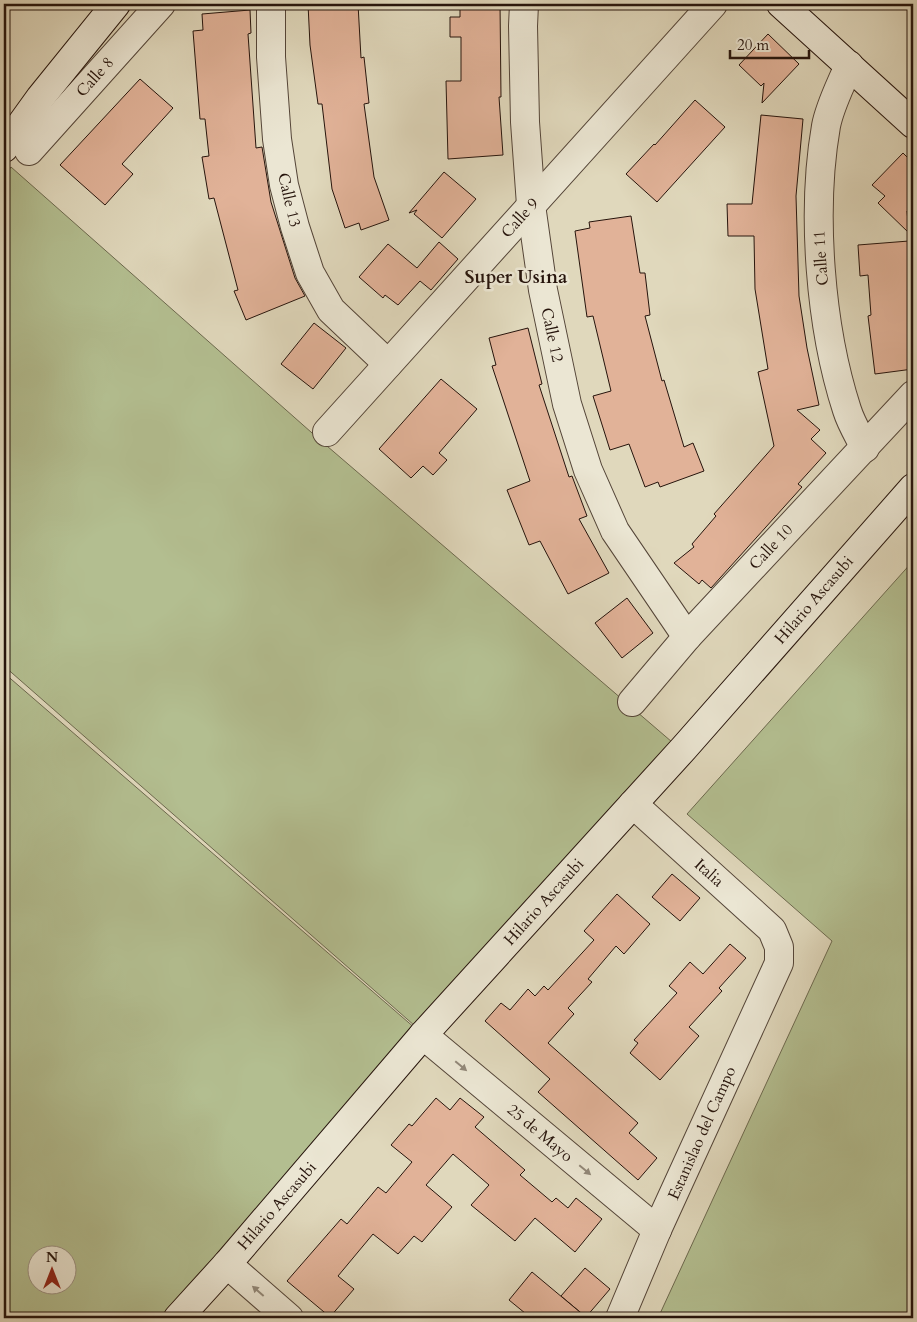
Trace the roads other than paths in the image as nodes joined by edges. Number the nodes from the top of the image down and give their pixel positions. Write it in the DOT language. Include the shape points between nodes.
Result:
graph roads {
  1 [pos="116,4"];
  2 [pos="161,4"];
  3 [pos="271,4"];
  4 [pos="524,4"];
  5 [pos="713,4"];
  6 [pos="781,4"];
  7 [pos="849,66"];
  8 [pos="913,124"];
  9 [pos="16,150"];
  10 [pos="531,205"];
  11 [pos="388,364"];
  12 [pos="913,395"];
  13 [pos="327,432"];
  14 [pos="865,448"];
  15 [pos="913,488"];
  16 [pos="687,636"];
  17 [pos="632,702"];
  18 [pos="633,804"];
  19 [pos="779,947"];
  20 [pos="423,1035"];
  21 [pos="657,1230"];
  22 [pos="227,1264"];
  23 [pos="178,1318"];
  24 [pos="289,1318"];
  25 [pos="620,1318"];
  1 -- 9 [label="street" via="40,98"];
  2 -- 9 [label="street, Calle 8"];
  3 -- 11 [label="street, Calle 13" via="277,139 295,227 310,273 331,310"];
  4 -- 10 [label="street, Calle 12"];
  5 -- 10 [label="street, Calle 9"];
  6 -- 7 [label="street"];
  7 -- 8 [label="street"];
  7 -- 14 [label="street, Calle 11" via="826,124 819,190 819,253 828,330 839,382 847,412"];
  10 -- 11 [label="street, Calle 9"];
  10 -- 16 [label="street, Calle 12" via="547,309 567,404 588,470 615,531"];
  11 -- 13 [label="street, Calle 9"];
  12 -- 14 [label="street, Calle 10"];
  14 -- 16 [label="street, Calle 10"];
  15 -- 18 [label="street, Hilario Ascasubi"];
  16 -- 17 [label="street, Calle 10"];
  18 -- 19 [label="street, Italia" via="772,930"];
  18 -- 20 [label="street, Hilario Ascasubi"];
  19 -- 21 [label="street, Estanislao del Campo" via="779,963"];
  20 -- 21 [label="street, 25 de Mayo, one-way"];
  20 -- 22 [label="street, Hilario Ascasubi"];
  21 -- 25 [label="street, Estanislao del Campo"];
  22 -- 23 [label="street, Hilario Ascasubi"];
  24 -- 22 [label="street, one-way"];
}
